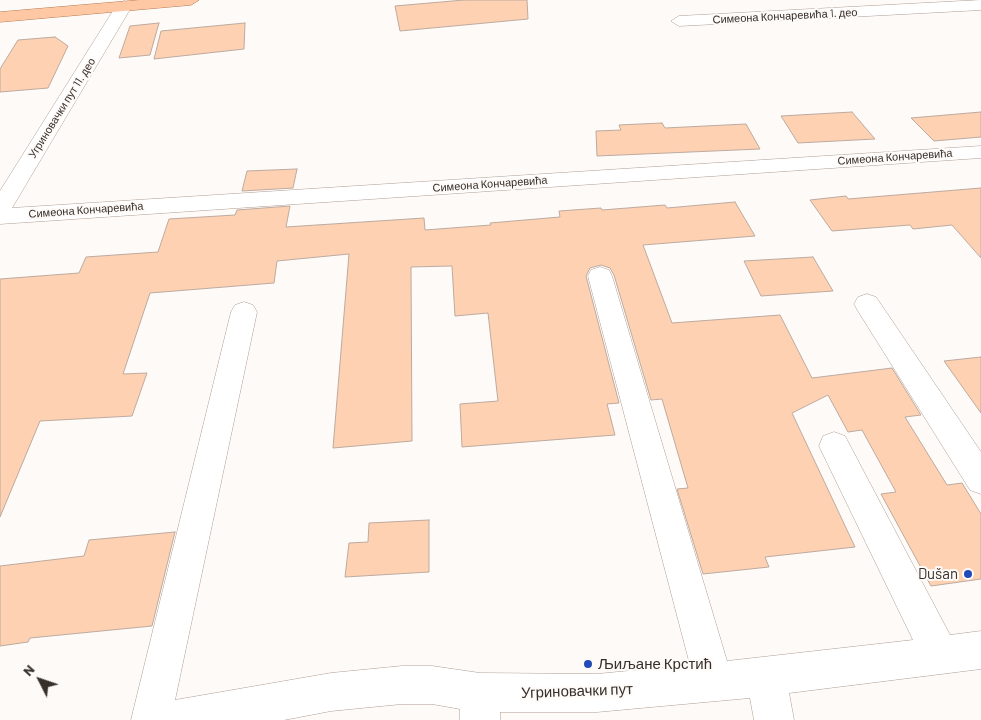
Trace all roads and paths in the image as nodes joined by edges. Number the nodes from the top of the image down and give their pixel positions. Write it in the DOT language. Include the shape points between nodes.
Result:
graph roads {
  1 [pos="192,0"];
  2 [pos="981,4"];
  3 [pos="124,6"];
  4 [pos="0,17"];
  5 [pos="679,22"];
  6 [pos="981,152"];
  7 [pos="0,209"];
  8 [pos="0,216"];
  9 [pos="600,276"];
  10 [pos="867,304"];
  11 [pos="244,312"];
  12 [pos="834,446"];
  13 [pos="981,479"];
  14 [pos="981,650"];
  15 [pos="940,655"];
  16 [pos="766,677"];
  17 [pos="714,681"];
  18 [pos="480,706"];
  19 [pos="151,720"];
  20 [pos="174,720"];
  21 [pos="774,720"];
  1 -- 3 [label="main road"];
  2 -- 5 [label="street, Симеона Кончаревића 1. део"];
  3 -- 4 [label="main road"];
  3 -- 7 [label="street, Угриновачки пут 11. део"];
  6 -- 8 [label="street, Симеона Кончаревића"];
  9 -- 17 [label="street"];
  10 -- 13 [label="street"];
  11 -- 19 [label="street"];
  12 -- 15 [label="street"];
  14 -- 15 [label="street, Угриновачки пут"];
  15 -- 16 [label="street, Угриновачки пут"];
  16 -- 17 [label="street, Угриновачки пут"];
  16 -- 21 [label="street"];
  17 -- 18 [label="street, Угриновачки пут"];
  18 -- 20 [label="street, Угриновачки пут" via="432,685 402,685 330,692"];
}
